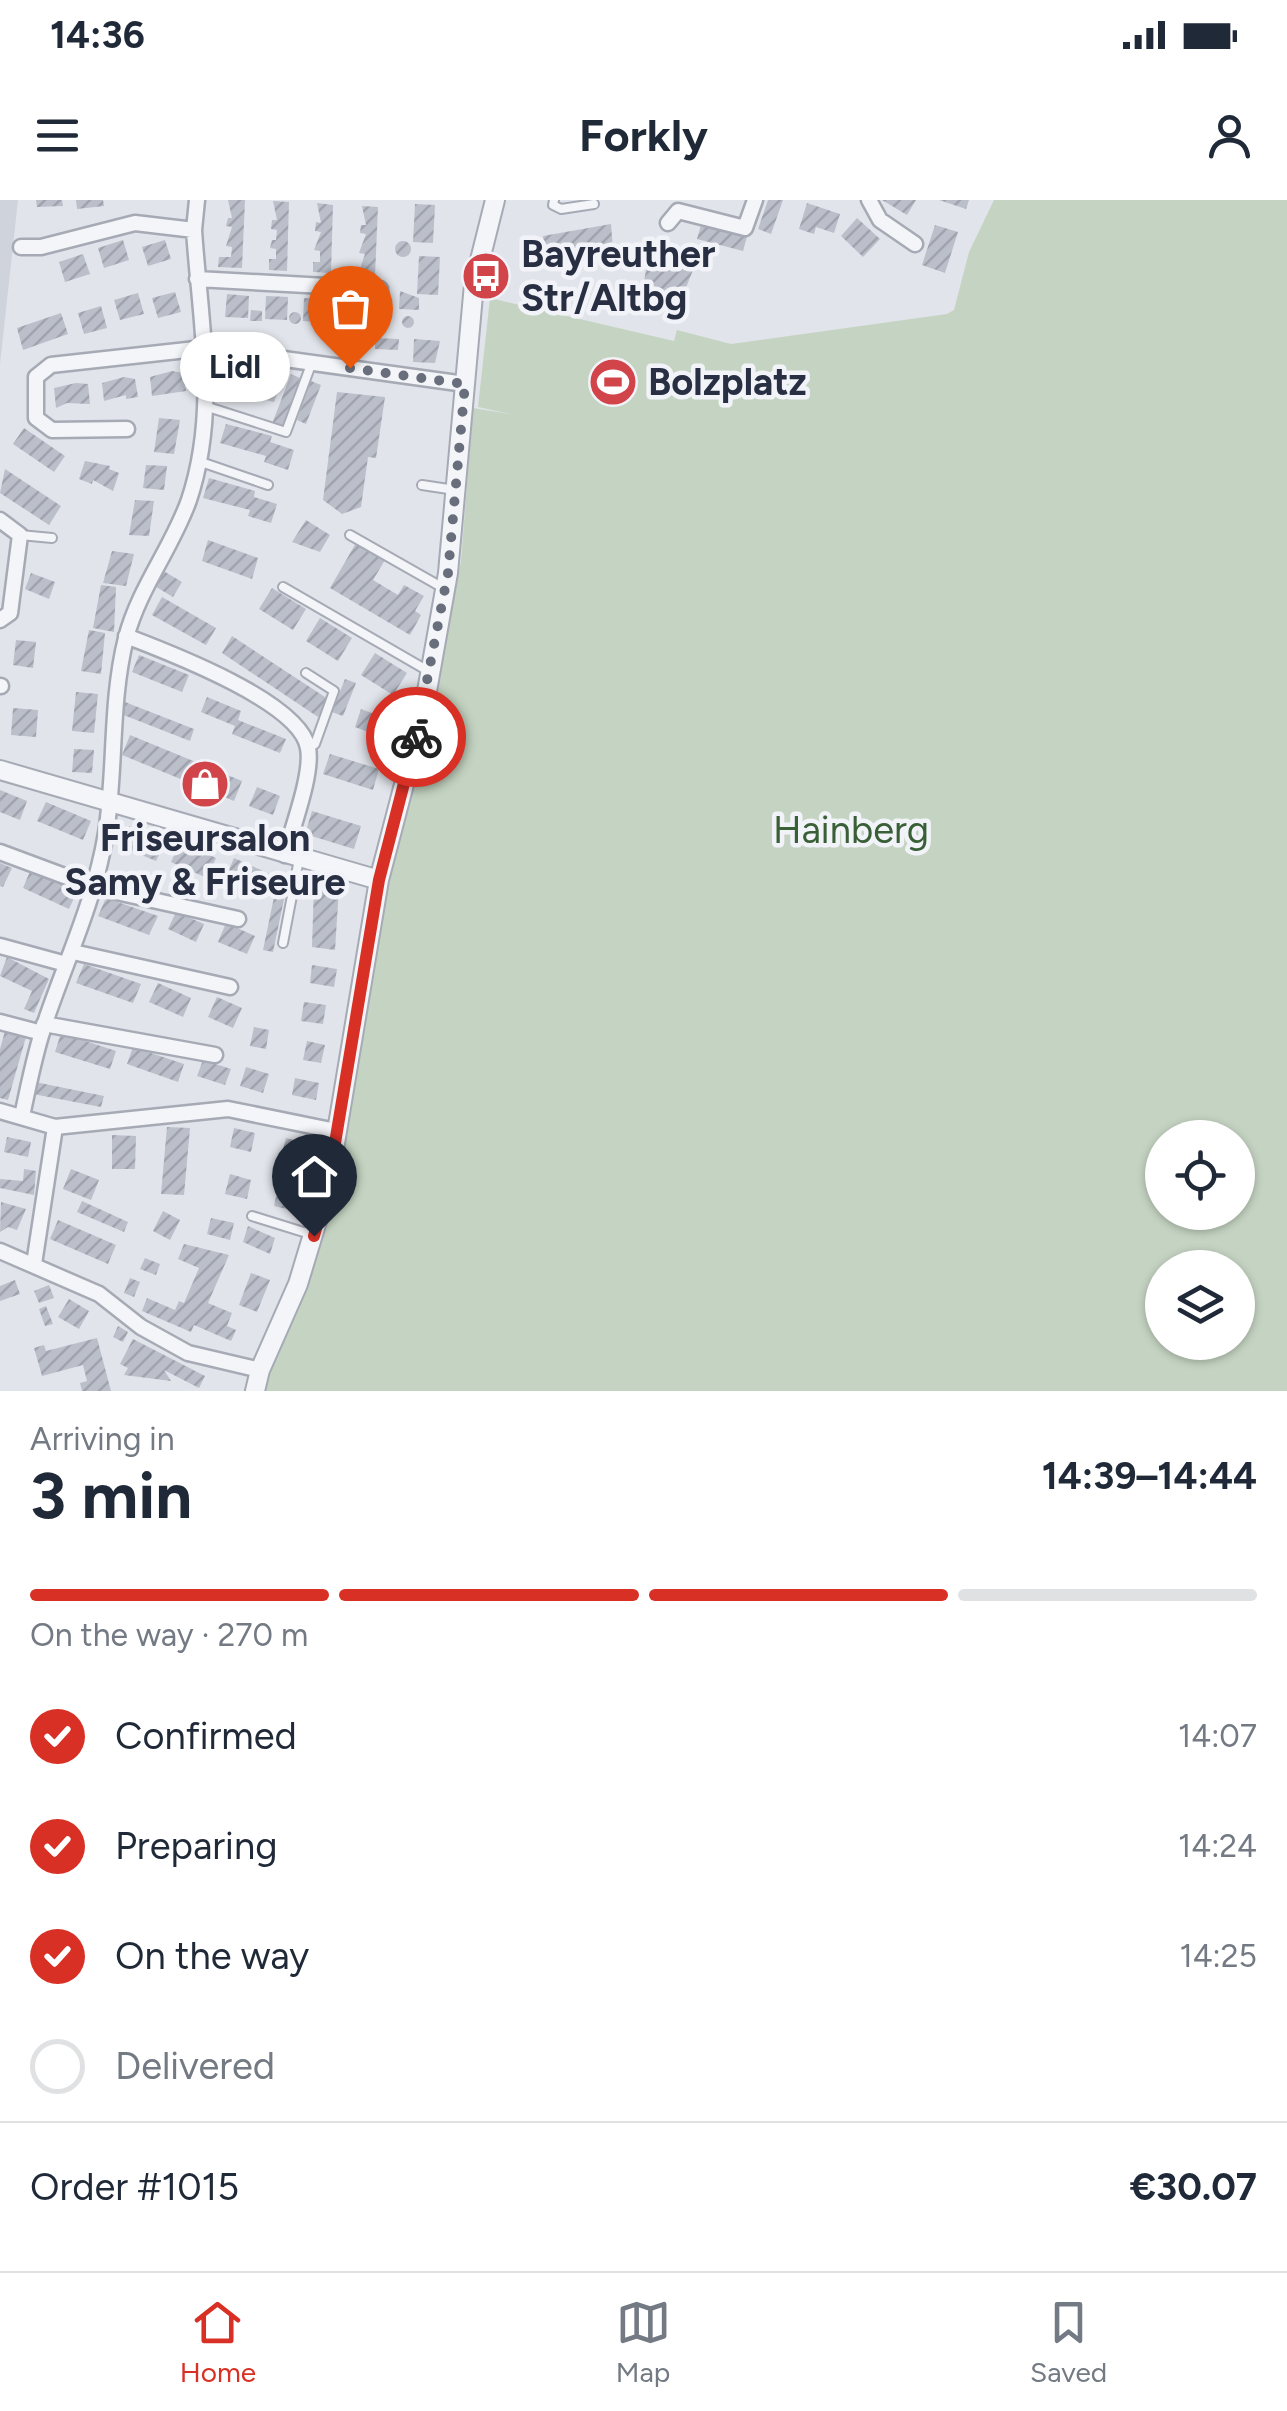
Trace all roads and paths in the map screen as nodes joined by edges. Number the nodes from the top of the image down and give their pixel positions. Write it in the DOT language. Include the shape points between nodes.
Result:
graph roads {
  1 [pos="197,200"];
  2 [pos="494,200"];
  3 [pos="554,200"];
  4 [pos="754,200"];
  5 [pos="869,200"];
  6 [pos="594,204"];
  7 [pos="668,222"];
  8 [pos="194,230"];
  9 [pos="914,244"];
  10 [pos="21,247"];
  11 [pos="197,279"];
  12 [pos="380,296"];
  13 [pos="205,348"];
  14 [pos="312,362"];
  15 [pos="465,384"];
  16 [pos="208,408"];
  17 [pos="127,429"];
  18 [pos="201,462"];
  19 [pos="268,484"];
  20 [pos="422,485"];
  21 [pos="455,490"];
  22 [pos="0,520"];
  23 [pos="350,535"];
  24 [pos="20,536"];
  25 [pos="52,538"];
  26 [pos="282,587"];
  27 [pos="445,589"];
  28 [pos="0,620"];
  29 [pos="126,636"];
  30 [pos="431,672"];
  31 [pos="306,673"];
  32 [pos="308,748"];
  33 [pos="0,770"];
  34 [pos="108,802"];
  35 [pos="0,852"];
  36 [pos="292,857"];
  37 [pos="379,880"];
  38 [pos="94,887"];
  39 [pos="238,919"];
  40 [pos="283,943"];
  41 [pos="0,946"];
  42 [pos="69,958"];
  43 [pos="230,987"];
  44 [pos="0,1022"];
  45 [pos="43,1029"];
  46 [pos="215,1056"];
  47 [pos="0,1111"];
  48 [pos="22,1116"];
  49 [pos="55,1127"];
  50 [pos="336,1131"];
  51 [pos="252,1216"];
  52 [pos="314,1236"];
  53 [pos="0,1251"];
  54 [pos="34,1264"];
  55 [pos="260,1370"];
  56 [pos="256,1391"];
  1 -- 8 [label="street"];
  2 -- 15 [label="street" via="474,284"];
  3 -- 6 [label="lane" via="556,209"];
  4 -- 7 [label="street" via="745,228 678,211"];
  5 -- 9 [label="street" via="880,220"];
  8 -- 10 [label="street" via="135,223 41,248"];
  8 -- 11 [label="street"];
  11 -- 12 [label="street" via="380,288"];
  11 -- 13 [label="street"];
  13 -- 14 [label="street"];
  13 -- 16 [label="street"];
  13 -- 17 [label="street" via="51,365 36,377 36,418 52,430"];
  14 -- 15 [label="street"];
  14 -- 16 [label="lane" via="286,432"];
  15 -- 21 [label="street"];
  16 -- 18 [label="street"];
  18 -- 19 [label="lane"];
  18 -- 29 [label="street"];
  20 -- 21 [label="lane"];
  21 -- 27 [label="street"];
  22 -- 24 [label="street"];
  23 -- 27 [label="lane"];
  24 -- 25 [label="lane"];
  24 -- 28 [label="street" via="10,613"];
  26 -- 30 [label="lane"];
  27 -- 30 [label="street"];
  29 -- 32 [label="street" via="228,681 293,720"];
  29 -- 34 [label="street"];
  30 -- 37 [label="street"];
  31 -- 32 [label="lane" via="334,691"];
  32 -- 36 [label="street"];
  33 -- 34 [label="street"];
  34 -- 36 [label="street"];
  34 -- 38 [label="street"];
  35 -- 38 [label="street"];
  36 -- 37 [label="street"];
  36 -- 40 [label="lane"];
  37 -- 50 [label="street"];
  38 -- 39 [label="street"];
  38 -- 42 [label="street"];
  41 -- 42 [label="street"];
  42 -- 43 [label="street"];
  42 -- 45 [label="street"];
  44 -- 45 [label="street"];
  45 -- 46 [label="street"];
  45 -- 48 [label="street"];
  47 -- 48 [label="street"];
  48 -- 49 [label="street"];
  49 -- 50 [label="street" via="228,1109"];
  49 -- 54 [label="street"];
  50 -- 52 [label="street"];
  51 -- 52 [label="lane"];
  52 -- 55 [label="street"];
  53 -- 54 [label="street"];
  54 -- 55 [label="street" via="99,1294 188,1353"];
  55 -- 56 [label="street"];
}
